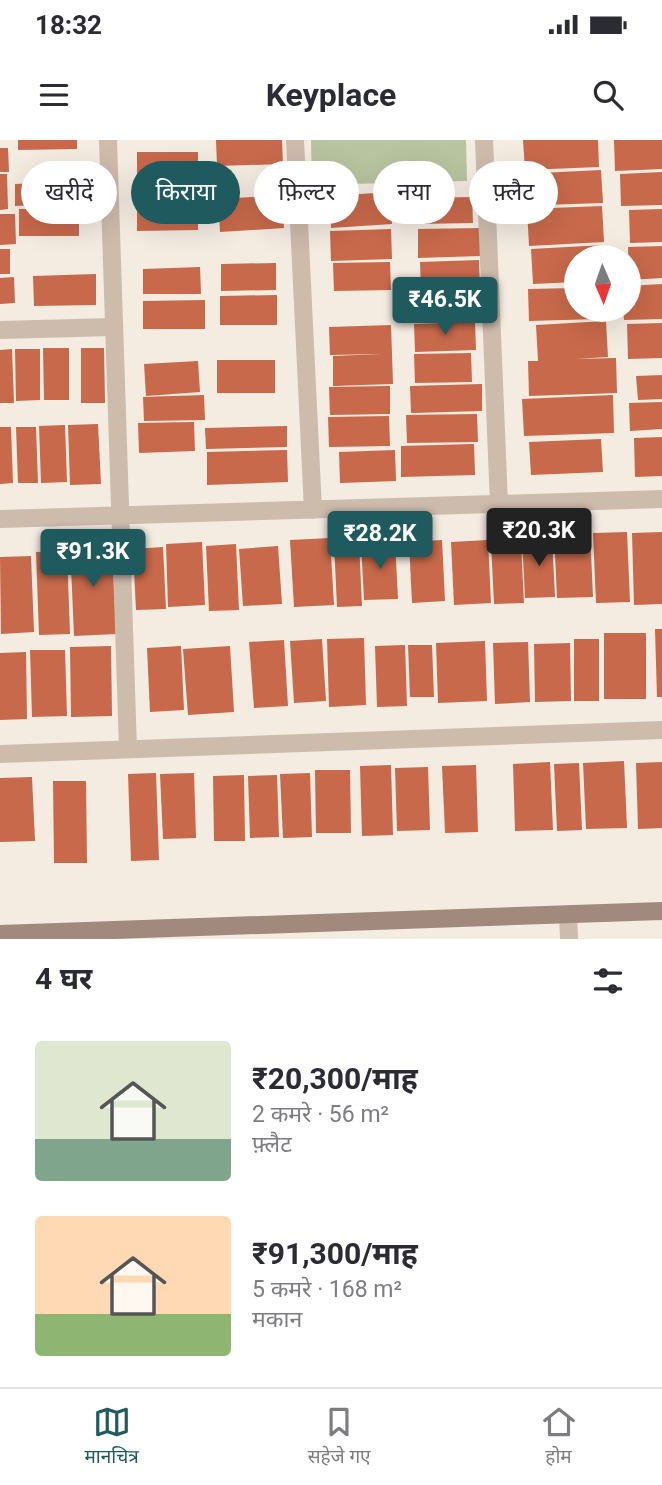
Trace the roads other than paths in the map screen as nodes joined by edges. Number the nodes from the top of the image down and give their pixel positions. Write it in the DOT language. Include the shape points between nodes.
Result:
graph roads {
  1 [pos="108,140"];
  2 [pos="295,140"];
  3 [pos="484,140"];
  4 [pos="114,327"];
  5 [pos="0,330"];
  6 [pos="662,499"];
  7 [pos="499,503"];
  8 [pos="313,510"];
  9 [pos="120,515"];
  10 [pos="0,519"];
  11 [pos="662,730"];
  12 [pos="128,749"];
  13 [pos="0,754"];
  14 [pos="662,911"];
  15 [pos="568,914"];
  16 [pos="0,934"];
  17 [pos="569,939"];
  1 -- 4 [label="street"];
  2 -- 8 [label="street"];
  3 -- 7 [label="street"];
  4 -- 5 [label="street"];
  4 -- 9 [label="street"];
  6 -- 7 [label="street"];
  7 -- 8 [label="street"];
  8 -- 9 [label="street"];
  9 -- 10 [label="street"];
  9 -- 12 [label="street"];
  11 -- 12 [label="street"];
  12 -- 13 [label="street"];
  14 -- 15 [label="street"];
  15 -- 16 [label="street"];
  15 -- 17 [label="street"];
}
